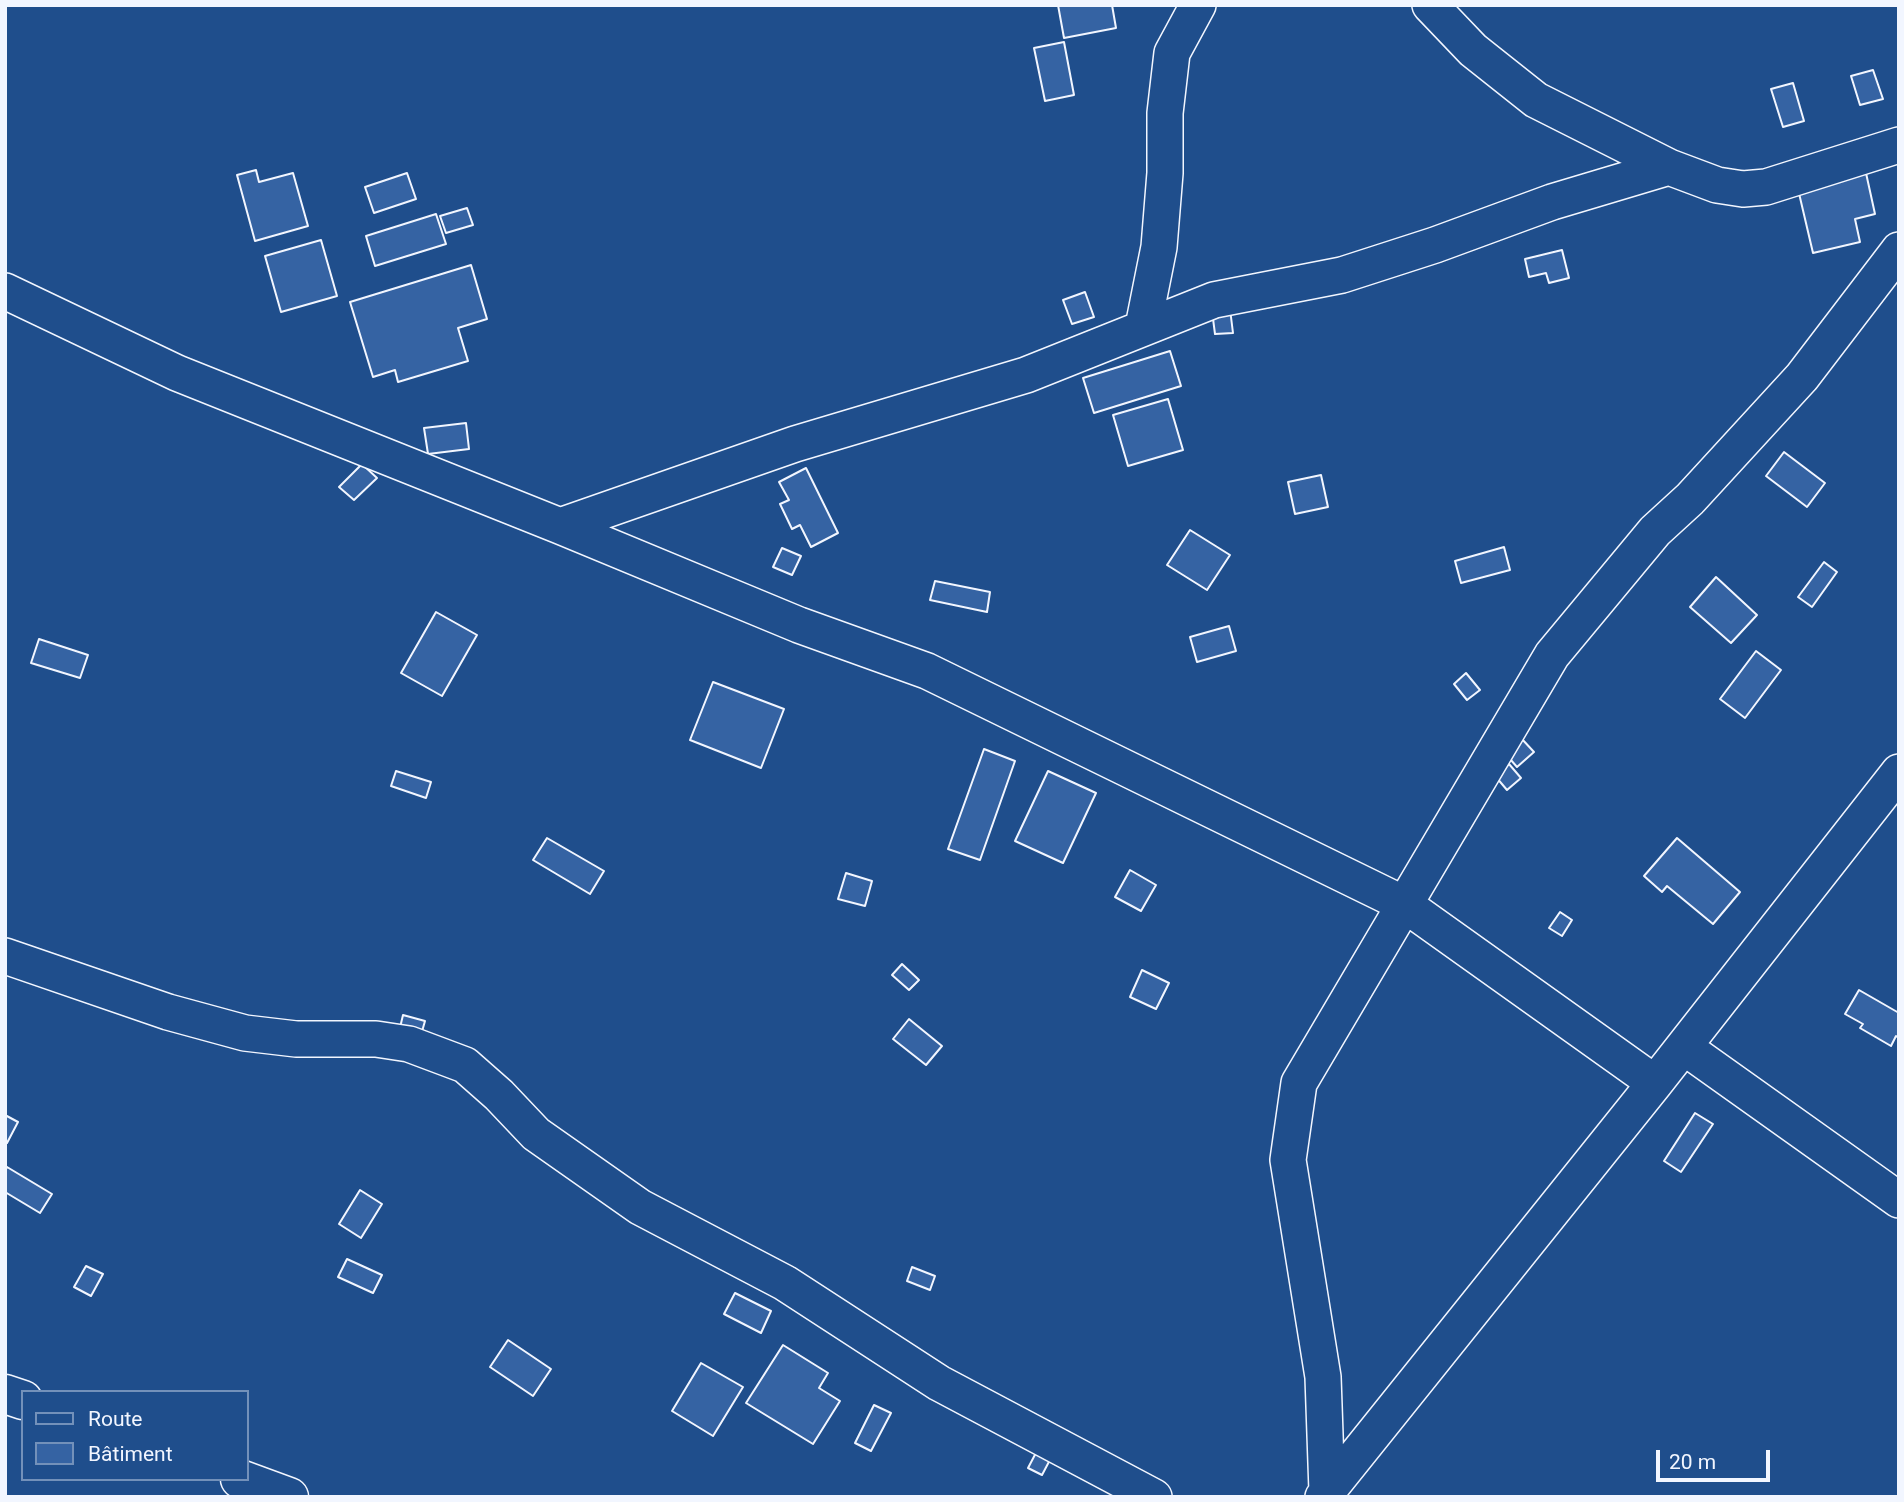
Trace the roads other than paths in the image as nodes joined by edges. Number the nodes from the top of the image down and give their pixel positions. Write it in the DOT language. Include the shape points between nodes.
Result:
graph roads {
  1 [pos="1198,5"];
  2 [pos="1430,5"];
  3 [pos="1899,145"];
  4 [pos="1669,166"];
  5 [pos="1899,250"];
  6 [pos="5,292"];
  7 [pos="1143,327"];
  8 [pos="560,526"];
  9 [pos="1899,772"];
  10 [pos="1404,904"];
  11 [pos="5,956"];
  12 [pos="1684,1046"];
  13 [pos="1655,1083"];
  14 [pos="1899,1200"];
  15 [pos="245,1481"];
  16 [pos="1326,1495"];
  17 [pos="289,1497"];
  18 [pos="1154,1497"];
  1 -- 7 [label="street" via="1172,53 1164,113 1159,247"];
  2 -- 4 [label="street" via="1473,50 1536,100"];
  3 -- 4 [label="street" via="1766,187 1717,185"];
  4 -- 7 [label="street" via="1342,275 1214,300"];
  5 -- 10 [label="street" via="1802,377 1655,531 1552,654"];
  6 -- 8 [label="street" via="177,373"];
  7 -- 8 [label="street" via="1026,376 795,444"];
  8 -- 10 [label="street" via="799,625 927,671"];
  9 -- 12 [label="street"];
  10 -- 13 [label="street"];
  10 -- 16 [label="street" via="1299,1083 1288,1160 1323,1377"];
  11 -- 18 [label="street" via="168,1012 245,1033 296,1039 376,1039 409,1044 465,1065 536,1134 640,1207 785,1283 939,1383"];
  12 -- 13 [label="street"];
  12 -- 14 [label="street"];
  13 -- 16 [label="street"];
  15 -- 17 [label="main road"];
}
